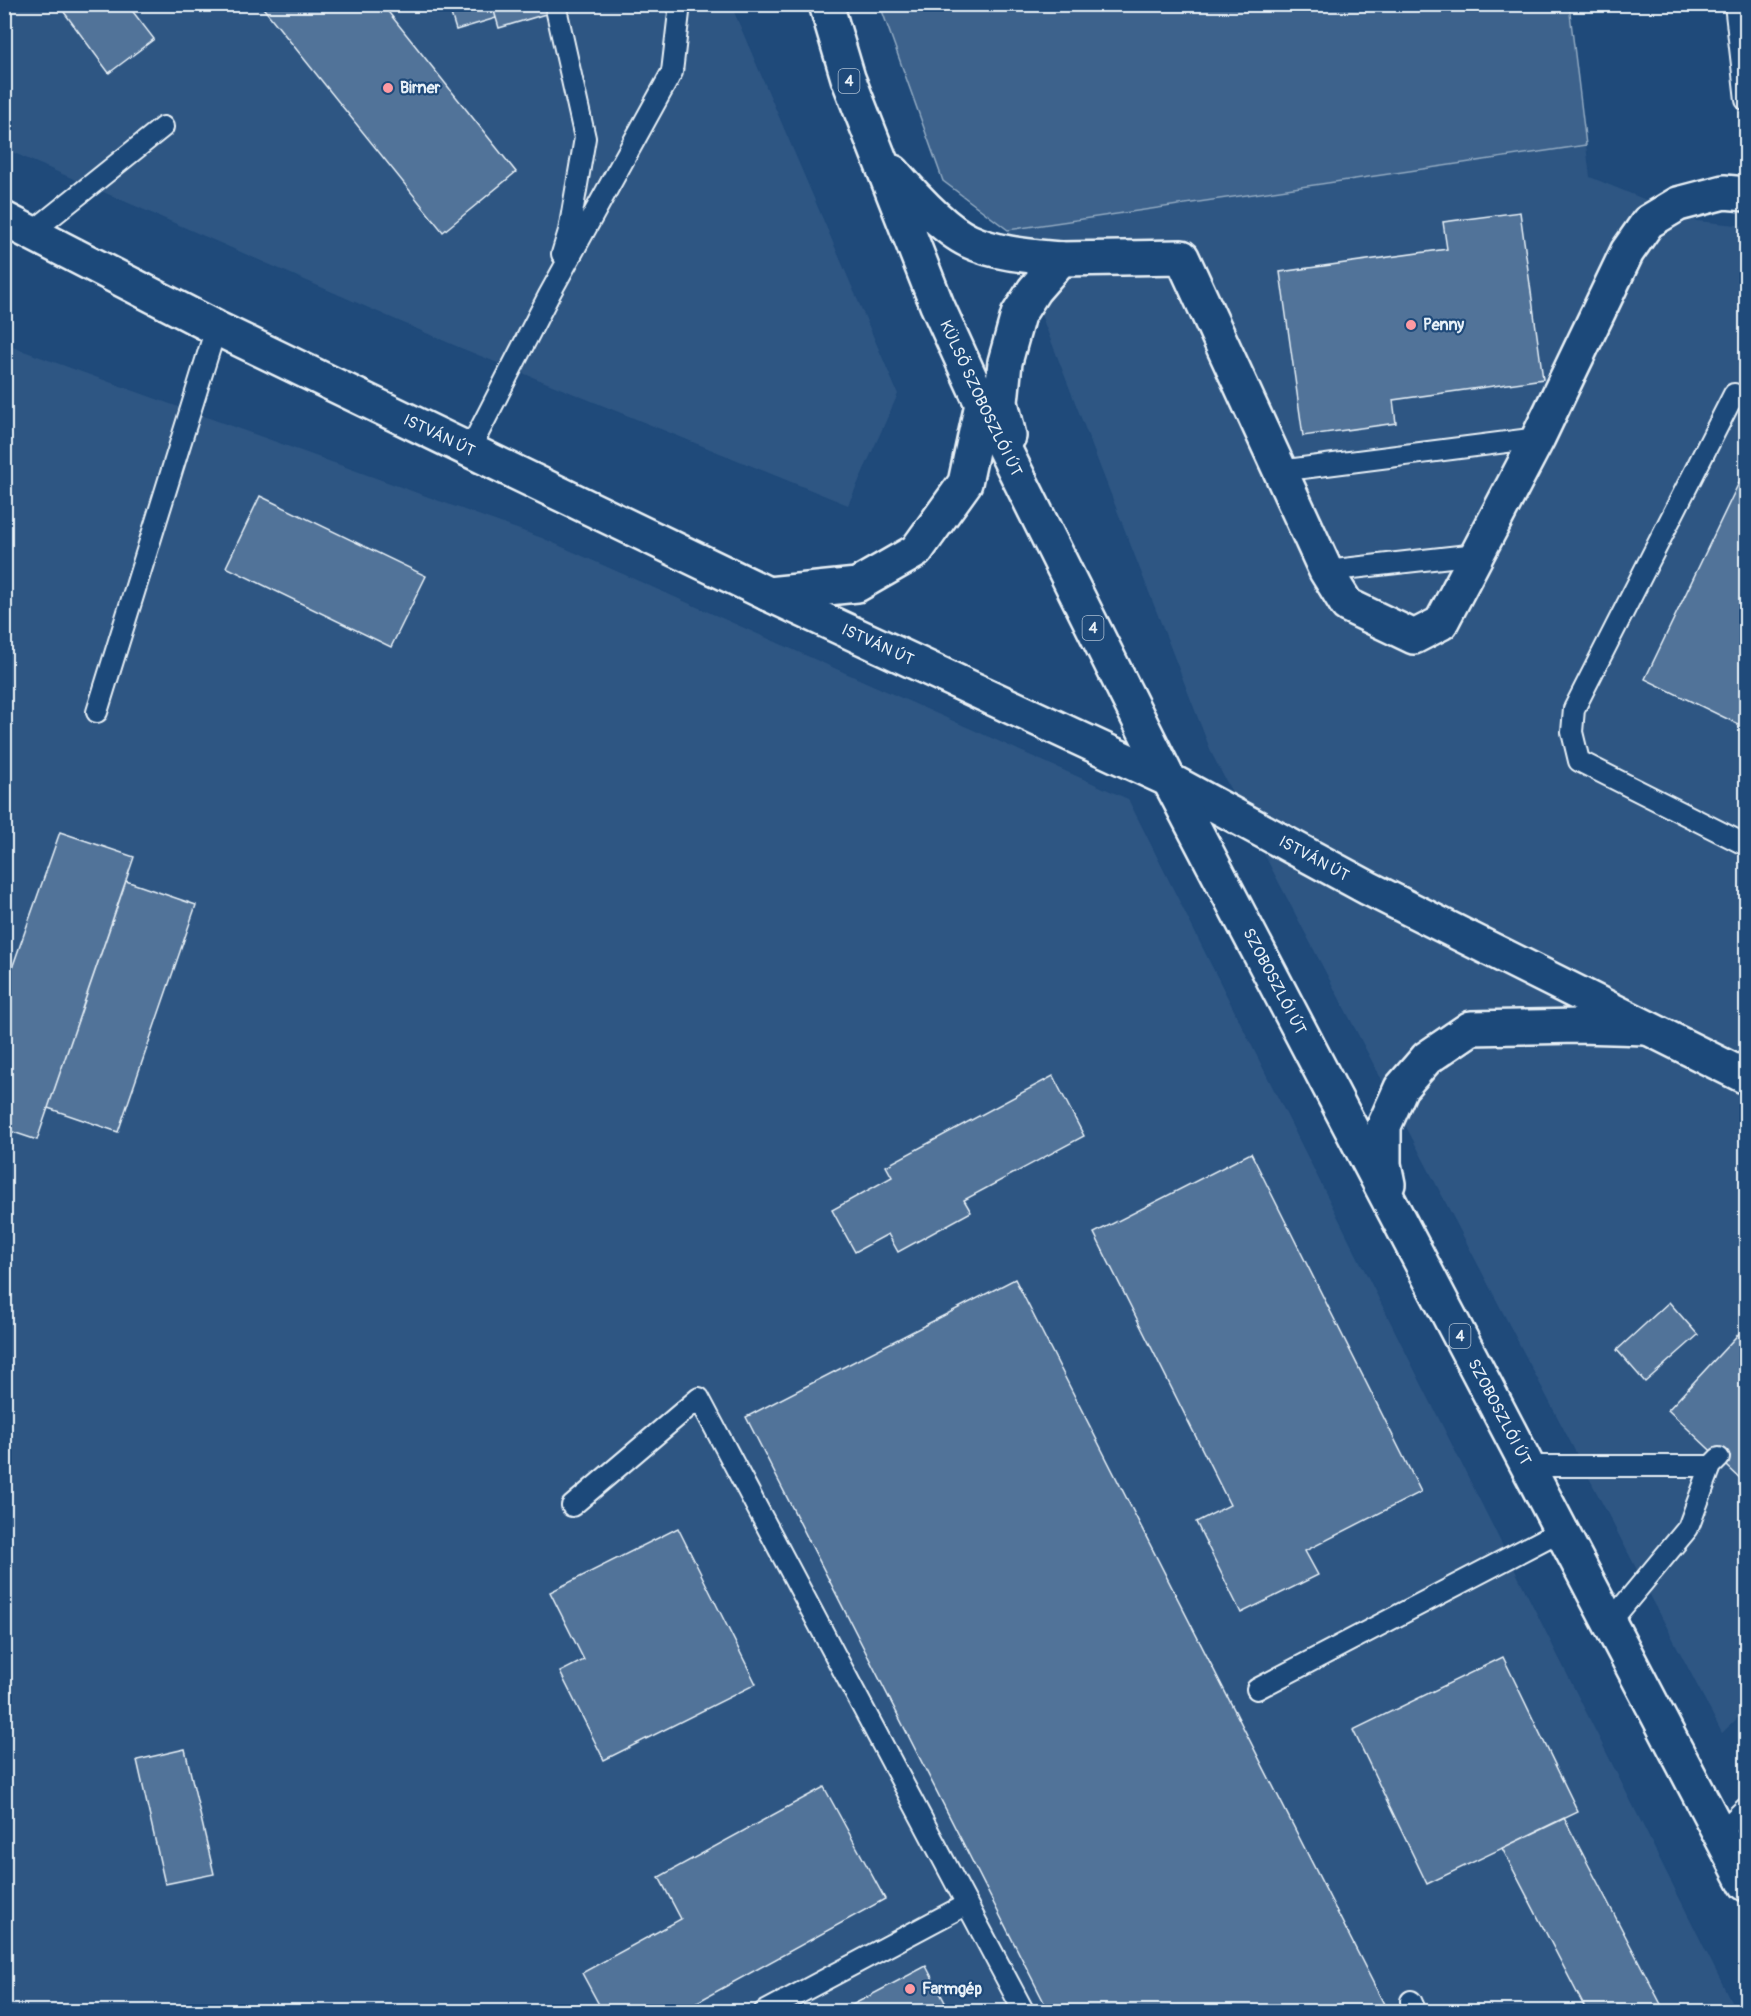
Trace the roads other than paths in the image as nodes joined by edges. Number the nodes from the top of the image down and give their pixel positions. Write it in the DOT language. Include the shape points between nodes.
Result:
graph roads {
  1 [pos="555,4"];
  2 [pos="680,4"];
  3 [pos="826,4"];
  4 [pos="1735,4"];
  5 [pos="1746,100"];
  6 [pos="163,127"];
  7 [pos="878,154"];
  8 [pos="1746,195"];
  9 [pos="18,226"];
  10 [pos="1061,259"];
  11 [pos="549,296"];
  12 [pos="216,328"];
  13 [pos="1746,400"];
  14 [pos="982,404"];
  15 [pos="1538,438"];
  16 [pos="470,449"];
  17 [pos="1279,471"];
  18 [pos="1018,476"];
  19 [pos="1477,554"];
  20 [pos="1326,571"];
  21 [pos="768,594"];
  22 [pos="97,712"];
  23 [pos="1169,780"];
  24 [pos="1746,845"];
  25 [pos="1647,1028"];
  26 [pos="1746,1077"];
  27 [pos="1392,1207"];
  28 [pos="1528,1466"];
  29 [pos="572,1506"];
  30 [pos="1562,1530"];
  31 [pos="1610,1622"];
  32 [pos="1257,1689"];
  33 [pos="1746,1808"];
  34 [pos="1720,1833"];
  35 [pos="1746,1884"];
  36 [pos="967,1904"];
  37 [pos="764,2012"];
  38 [pos="1024,2012"];
  1 -- 11 [label="lane" via="585,138 569,231"];
  2 -- 11 [label="lane" via="672,72"];
  3 -- 7 [label="main road, KÜLSŐ SZOBOSZLÓI ÚT / 4" via="848,78"];
  4 -- 5 [label="lane"];
  6 -- 9 [label="lane"];
  7 -- 10 [label="main road" via="914,197 969,241 1012,254"];
  7 -- 14 [label="main road, KÜLSŐ SZOBOSZLÓI ÚT / 4"];
  8 -- 15 [label="main road" via="1724,192 1678,204 1647,222 1627,252"];
  9 -- 12 [label="main road, ISTVÁN ÚT"];
  10 -- 17 [label="main road" via="1182,257"];
  10 -- 18 [label="main road" via="1018,315 1005,362 1001,402"];
  11 -- 16 [label="lane"];
  12 -- 16 [label="main road, ISTVÁN ÚT"];
  12 -- 22 [label="lane"];
  13 -- 24 [label="lane" via="1734,394 1574,709 1572,732 1579,761"];
  14 -- 18 [label="main road, KÜLSŐ SZOBOSZLÓI ÚT / 4"];
  14 -- 21 [label="main road" via="965,483 916,551 857,585"];
  15 -- 17 [label="lane"];
  15 -- 19 [label="main road"];
  16 -- 21 [label="main road, ISTVÁN ÚT"];
  17 -- 20 [label="main road"];
  18 -- 23 [label="main road, KÜLSŐ SZOBOSZLÓI ÚT / 4"];
  19 -- 20 [label="lane"];
  19 -- 20 [label="main road" via="1441,623 1414,636 1347,605"];
  21 -- 23 [label="main road, ISTVÁN ÚT"];
  23 -- 25 [label="main road, ISTVÁN ÚT" via="1368,888"];
  23 -- 27 [label="main road, SZOBOSZLÓI ÚT / 4"];
  25 -- 26 [label="main road, ISTVÁN ÚT"];
  25 -- 27 [label="main road" via="1471,1028 1426,1058 1401,1088 1384,1126 1384,1164"];
  27 -- 28 [label="main road, SZOBOSZLÓI ÚT / 4"];
  28 -- 30 [label="main road, SZOBOSZLÓI ÚT / 4"];
  28 -- 31 [label="lane" via="1715,1462 1688,1528"];
  29 -- 36 [label="lane" via="699,1398"];
  30 -- 31 [label="main road, SZOBOSZLÓI ÚT / 4"];
  30 -- 32 [label="lane"];
  31 -- 34 [label="main road, SZOBOSZLÓI ÚT / 4"];
  33 -- 34 [label="lane"];
  34 -- 35 [label="main road, SZOBOSZLÓI ÚT / 4"];
  36 -- 37 [label="lane"];
  36 -- 38 [label="lane"];
}
